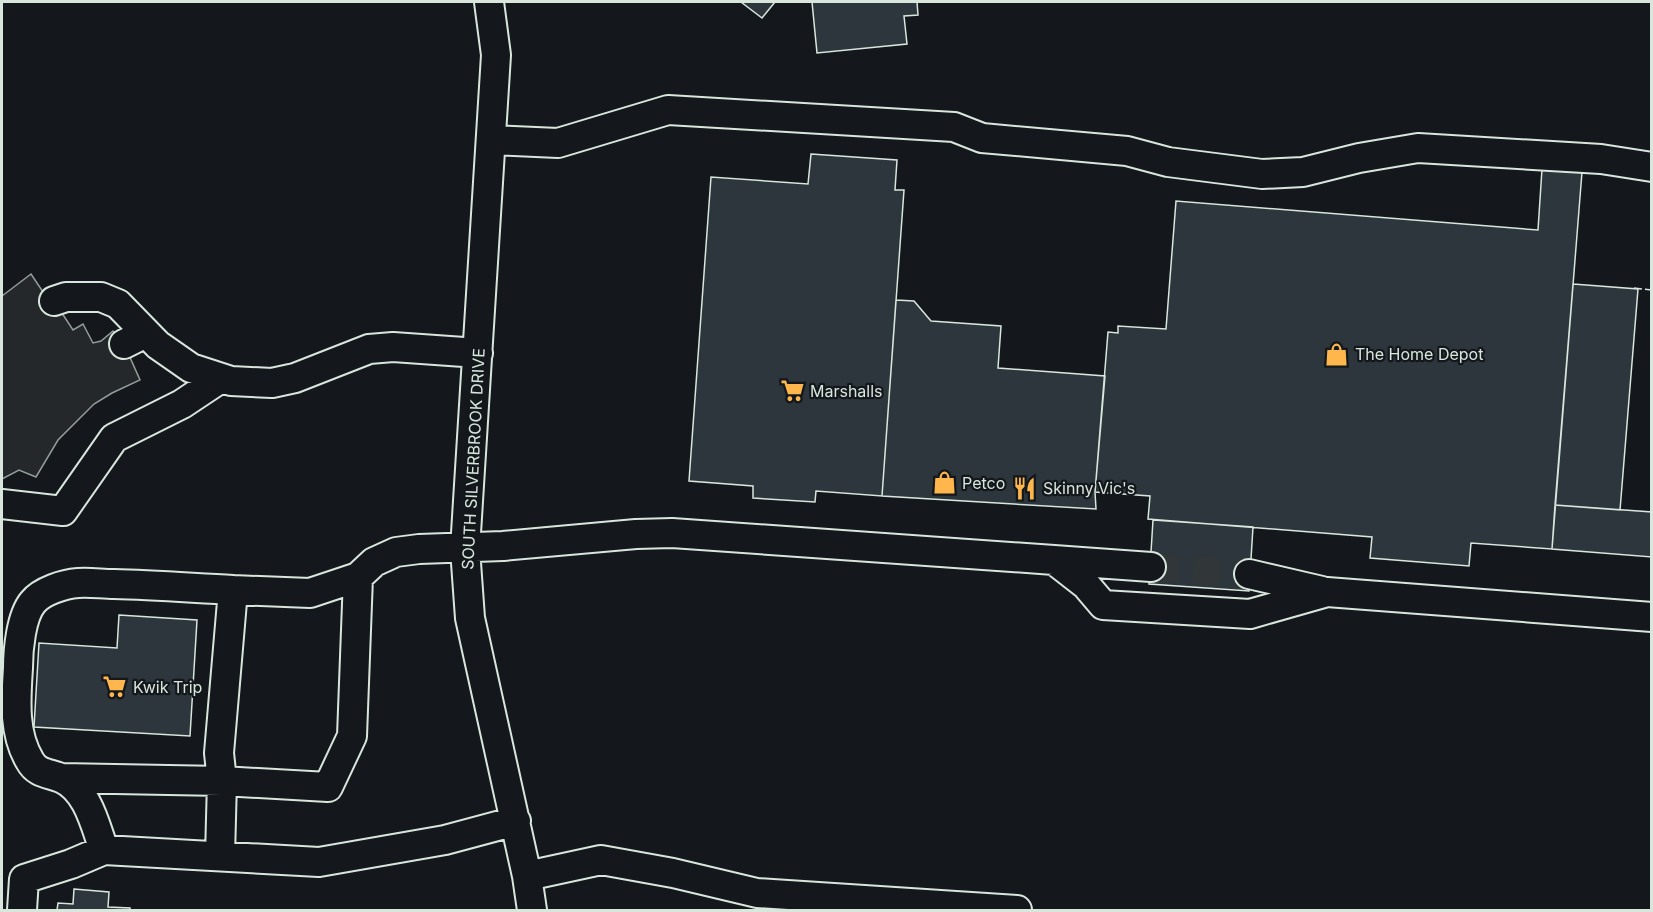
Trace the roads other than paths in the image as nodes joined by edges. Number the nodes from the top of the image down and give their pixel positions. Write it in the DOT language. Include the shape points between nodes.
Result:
graph roads {
  1 [pos="489,2"];
  2 [pos="491,140"];
  3 [pos="1652,167"];
  4 [pos="54,301"];
  5 [pos="478,353"];
  6 [pos="221,378"];
  7 [pos="2,504"];
  8 [pos="465,549"];
  9 [pos="1054,560"];
  10 [pos="1151,567"];
  11 [pos="1249,574"];
  12 [pos="358,578"];
  13 [pos="233,590"];
  14 [pos="1327,592"];
  15 [pos="1652,617"];
  16 [pos="61,778"];
  17 [pos="222,781"];
  18 [pos="516,821"];
  19 [pos="104,850"];
  20 [pos="220,856"];
  21 [pos="527,876"];
  22 [pos="718,897"];
  23 [pos="781,903"];
  24 [pos="849,905"];
  25 [pos="22,910"];
  26 [pos="532,910"];
  27 [pos="1017,910"];
  1 -- 2 [label="street, SOUTH SILVERBROOK DRIVE" via="496,55"];
  2 -- 3 [label="street" via="558,143 668,110 954,127 982,138 1127,151 1168,162 1262,174 1303,172 1418,148 1601,159"];
  2 -- 5 [label="street, SOUTH SILVERBROOK DRIVE"];
  4 -- 6 [label="street" via="101,297 118,304 135,339 158,345 191,368"];
  5 -- 6 [label="street" via="369,349 272,383"];
  5 -- 8 [label="street, SOUTH SILVERBROOK DRIVE"];
  6 -- 7 [label="street" via="182,405 114,438 63,511"];
  8 -- 9 [label="street" via="672,533"];
  8 -- 12 [label="street" via="396,552 374,562"];
  8 -- 18 [label="street, SOUTH SILVERBROOK DRIVE" via="470,618"];
  9 -- 10 [label="street"];
  9 -- 14 [label="street" via="1086,585 1102,605 1250,614"];
  11 -- 14 [label="street"];
  12 -- 13 [label="street" via="310,593"];
  12 -- 17 [label="street" via="352,736 328,787"];
  13 -- 16 [label="street" via="77,583 34,601 25,617 18,655 18,729 33,765 46,775"];
  13 -- 17 [label="street" via="219,753"];
  14 -- 15 [label="street"];
  16 -- 17 [label="street"];
  16 -- 19 [label="street" via="89,808"];
  17 -- 20 [label="street"];
  18 -- 20 [label="street" via="445,840 319,862"];
  18 -- 21 [label="street, SOUTH SILVERBROOK DRIVE"];
  19 -- 20 [label="street"];
  19 -- 25 [label="street" via="24,879"];
  21 -- 22 [label="street" via="601,860 673,873"];
  21 -- 26 [label="street, SOUTH SILVERBROOK DRIVE"];
  22 -- 23 [label="street" via="757,893"];
  23 -- 24 [label="street"];
  24 -- 27 [label="street"];
}
